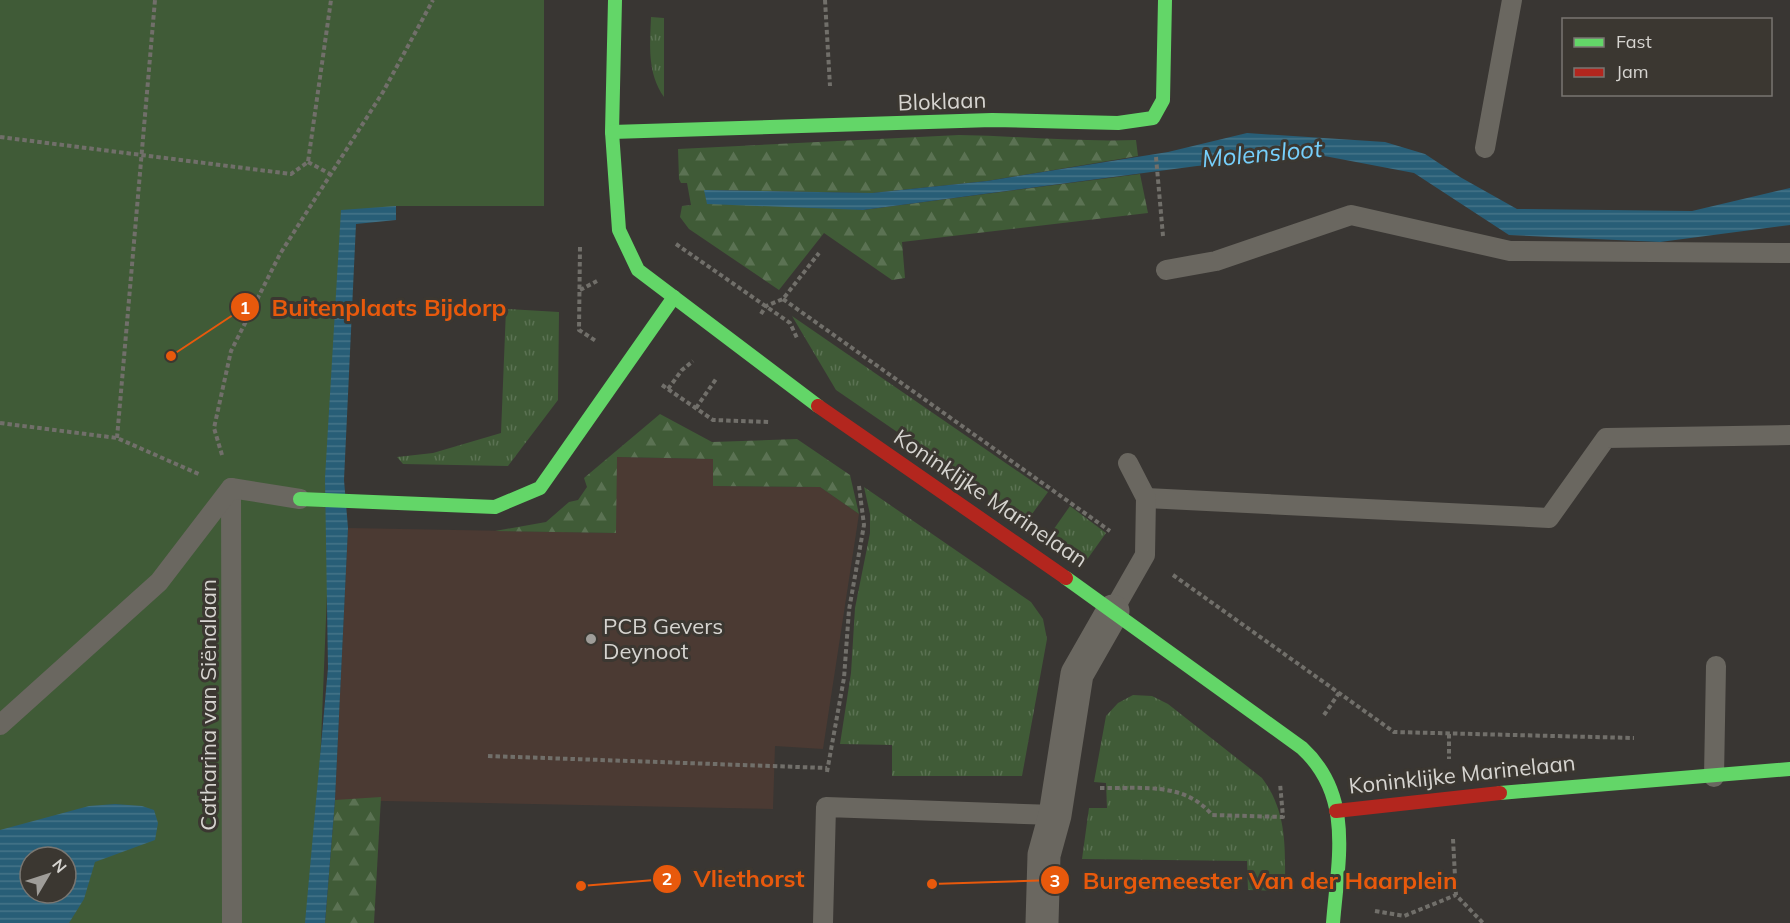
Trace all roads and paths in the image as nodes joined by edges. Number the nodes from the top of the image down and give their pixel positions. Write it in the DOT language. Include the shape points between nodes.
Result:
graph roads {
  1 [pos="155,0"];
  2 [pos="331,0"];
  3 [pos="433,0"];
  4 [pos="615,0"];
  5 [pos="825,0"];
  6 [pos="1165,0"];
  7 [pos="1512,0"];
  8 [pos="833,126"];
  9 [pos="612,132"];
  10 [pos="0,137"];
  11 [pos="1485,148"];
  12 [pos="1156,152"];
  13 [pos="140,154"];
  14 [pos="308,162"];
  15 [pos="330,174"];
  16 [pos="672,241"];
  17 [pos="1790,253"];
  18 [pos="1166,270"];
  19 [pos="674,297"];
  20 [pos="783,299"];
  21 [pos="800,343"];
  22 [pos="0,423"];
  23 [pos="1790,435"];
  24 [pos="117,438"];
  25 [pos="879,450"];
  26 [pos="1128,463"];
  27 [pos="231,488"];
  28 [pos="1146,498"];
  29 [pos="300,499"];
  30 [pos="1145,555"];
  31 [pos="1113,611"];
  32 [pos="1716,666"];
  33 [pos="1339,693"];
  34 [pos="0,725"];
  35 [pos="1646,738"];
  36 [pos="831,745"];
  37 [pos="1302,748"];
  38 [pos="488,756"];
  39 [pos="827,768"];
  40 [pos="1790,769"];
  41 [pos="1714,777"];
  42 [pos="1057,801"];
  43 [pos="1336,811"];
  44 [pos="1335,903"];
  45 [pos="232,923"];
  46 [pos="823,923"];
  47 [pos="1042,923"];
  48 [pos="1334,923"];
  49 [pos="1483,923"];
  1 -- 13 [label="path"];
  2 -- 14 [label="path"];
  3 -- 15 [label="path" via="383,93"];
  4 -- 9 [label="street, Koninklijke Marinelaan"];
  5 -- 8 [label="path"];
  6 -- 8 [label="street, Bloklaan" via="1163,100 1153,118 1118,123 992,120"];
  7 -- 11 [label="lane"];
  8 -- 9 [label="street, Bloklaan"];
  9 -- 19 [label="street, Koninklijke Marinelaan" via="619,230 638,270"];
  10 -- 13 [label="path"];
  12 -- 18 [label="path"];
  13 -- 14 [label="path" via="291,174"];
  13 -- 24 [label="path"];
  14 -- 15 [label="path"];
  15 -- 27 [label="path" via="280,254 231,351 214,428"];
  16 -- 21 [label="path" via="790,323"];
  17 -- 18 [label="lane" via="1510,251 1351,215 1216,261"];
  19 -- 25 [label="street, Koninklijke Marinelaan"];
  19 -- 29 [label="street" via="540,488 495,507"];
  20 -- 30 [label="path"];
  22 -- 24 [label="path"];
  23 -- 28 [label="lane" via="1606,438 1549,518"];
  24 -- 27 [label="path"];
  25 -- 31 [label="street, Koninklijke Marinelaan"];
  25 -- 36 [label="path" via="858,477 864,525"];
  26 -- 28 [label="lane"];
  27 -- 29 [label="lane"];
  27 -- 34 [label="lane, Catharina van Siënalaan" via="159,582"];
  27 -- 45 [label="lane, Catharina van Siënalaan"];
  28 -- 30 [label="lane"];
  30 -- 31 [label="lane"];
  30 -- 33 [label="path"];
  31 -- 37 [label="street, Koninklijke Marinelaan"];
  31 -- 42 [label="street" via="1077,674"];
  32 -- 41 [label="lane"];
  33 -- 35 [label="path" via="1394,732"];
  33 -- 37 [label="path"];
  37 -- 42 [label="path" via="1279,777 1283,817 1212,815 1202,803 1174,790"];
  37 -- 43 [label="street, Koninklijke Marinelaan" via="1319,764"];
  38 -- 39 [label="path"];
  40 -- 41 [label="street, Koninklijke Marinelaan"];
  41 -- 43 [label="street, Koninklijke Marinelaan" via="1551,788"];
  42 -- 46 [label="lane" via="826,807"];
  42 -- 47 [label="street" via="1044,855"];
  43 -- 44 [label="street" via="1339,845"];
  44 -- 48 [label="street"];
  44 -- 49 [label="path" via="1404,916 1456,895"];
}
